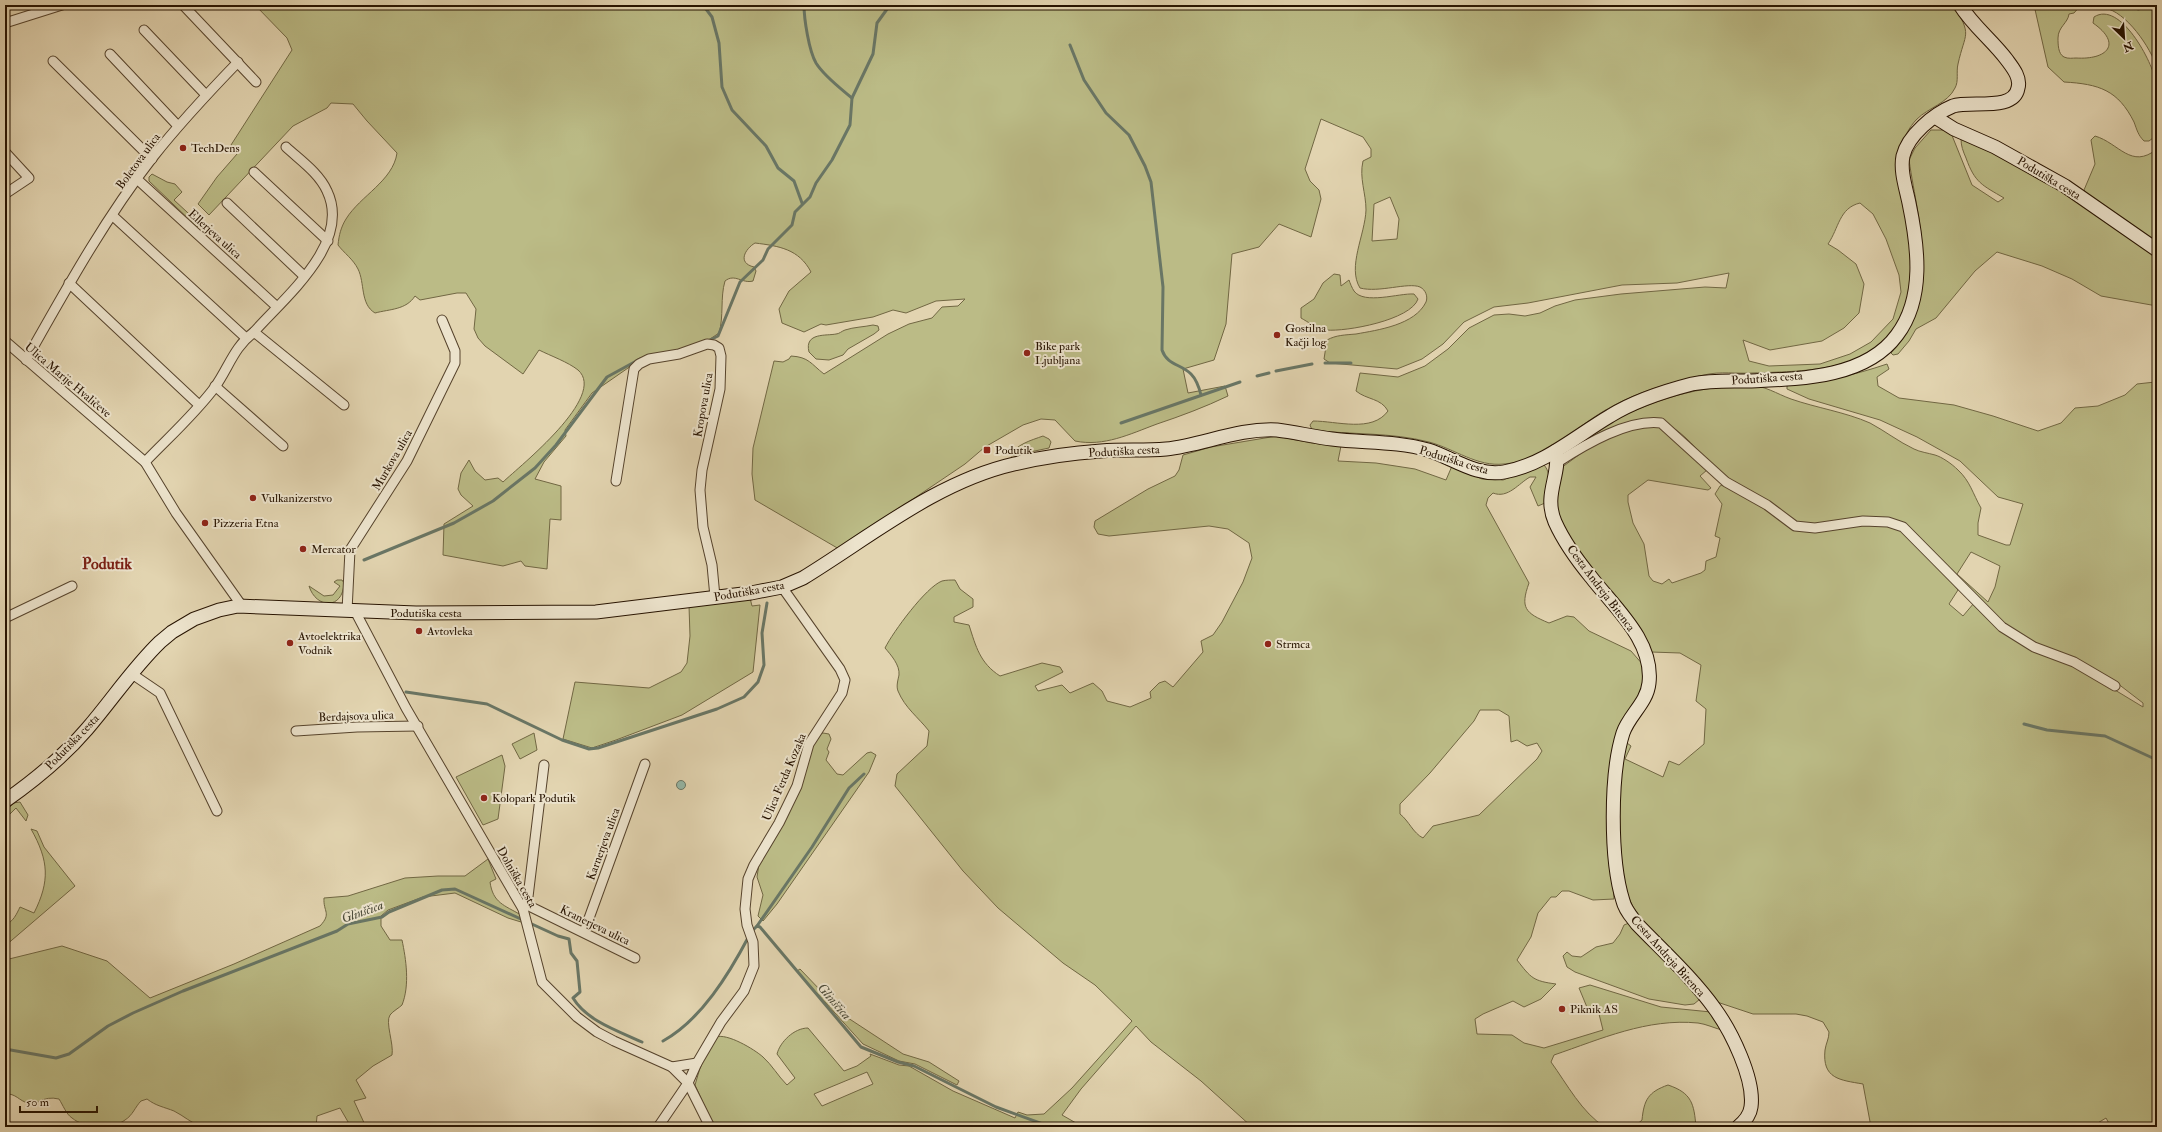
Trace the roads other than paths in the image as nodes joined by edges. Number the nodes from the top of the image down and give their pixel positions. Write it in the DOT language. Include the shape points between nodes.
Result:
graph roads {
  1 [pos="62,5"];
  2 [pos="183,5"];
  3 [pos="1960,5"];
  4 [pos="5,23"];
  5 [pos="144,30"];
  6 [pos="110,54"];
  7 [pos="53,61"];
  8 [pos="238,62"];
  9 [pos="256,82"];
  10 [pos="206,95"];
  11 [pos="1935,117"];
  12 [pos="178,126"];
  13 [pos="286,147"];
  14 [pos="5,152"];
  15 [pos="152,159"];
  16 [pos="254,172"];
  17 [pos="138,180"];
  18 [pos="5,194"];
  19 [pos="228,203"];
  20 [pos="113,216"];
  21 [pos="328,241"];
  22 [pos="2157,250"];
  23 [pos="304,276"];
  24 [pos="69,283"];
  25 [pos="276,306"];
  26 [pos="442,320"];
  27 [pos="254,332"];
  28 [pos="246,338"];
  29 [pos="5,341"];
  30 [pos="26,360"];
  31 [pos="215,386"];
  32 [pos="199,405"];
  33 [pos="344,405"];
  34 [pos="283,446"];
  35 [pos="1557,456"];
  36 [pos="145,462"];
  37 [pos="616,481"];
  38 [pos="72,586"];
  39 [pos="782,587"];
  40 [pos="715,597"];
  41 [pos="242,606"];
  42 [pos="351,611"];
  43 [pos="5,618"];
  44 [pos="132,674"];
  45 [pos="2115,686"];
  46 [pos="418,726"];
  47 [pos="296,731"];
  48 [pos="645,764"];
  49 [pos="544,765"];
  50 [pos="5,801"];
  51 [pos="217,811"];
  52 [pos="525,910"];
  53 [pos="584,932"];
  54 [pos="635,958"];
  55 [pos="697,1063"];
  56 [pos="672,1067"];
  57 [pos="688,1083"];
  58 [pos="658,1127"];
  59 [pos="710,1127"];
  60 [pos="1738,1127"];
  1 -- 4 [label="street"];
  2 -- 8 [label="street"];
  3 -- 11 [label="street, Podutiška cesta" via="1980,32 2010,64 2018,77 2019,88 2015,96 2003,103 1971,103 1953,107"];
  5 -- 10 [label="street"];
  6 -- 12 [label="street"];
  7 -- 15 [label="street"];
  8 -- 9 [label="street"];
  8 -- 10 [label="street, Boletova ulica"];
  10 -- 12 [label="street, Boletova ulica"];
  11 -- 22 [label="street, Podutiška cesta" via="2065,186"];
  11 -- 35 [label="street, Podutiška cesta" via="1909,141 1903,156 1902,171 1916,249 1916,286 1905,324 1883,351 1865,362 1828,374 1769,380 1716,381 1694,384 1651,397 1615,412"];
  12 -- 15 [label="street, Boletova ulica"];
  13 -- 21 [label="street" via="319,178 327,191 333,217"];
  14 -- 18 [label="street" via="29,178"];
  15 -- 17 [label="street, Boletova ulica"];
  16 -- 21 [label="street"];
  17 -- 20 [label="street, Boletova ulica"];
  17 -- 25 [label="street, Ellerjeva ulica"];
  19 -- 23 [label="street"];
  20 -- 24 [label="street, Boletova ulica"];
  20 -- 28 [label="street"];
  21 -- 23 [label="street" via="319,259"];
  23 -- 25 [label="street"];
  24 -- 30 [label="street, Boletova ulica"];
  24 -- 32 [label="street"];
  25 -- 27 [label="street"];
  26 -- 42 [label="street, Murkova ulica" via="455,351 455,363 407,461 350,550"];
  27 -- 28 [label="street"];
  27 -- 33 [label="street"];
  28 -- 31 [label="street" via="230,358"];
  29 -- 30 [label="street, Ulica Marije Hvaličeve"];
  30 -- 36 [label="street, Ulica Marije Hvaličeve"];
  31 -- 32 [label="street"];
  31 -- 34 [label="street"];
  32 -- 36 [label="street"];
  35 -- 39 [label="street, Podutiška cesta" via="1500,473 1487,472 1427,450 1278,430 1247,431 1168,448 1102,451 1042,458 980,474 941,492 803,578"];
  35 -- 45 [label="street" via="1627,428 1647,422 1661,423 1726,482 1767,505 1795,526 1815,528 1863,520 1888,522 1903,527 2002,627 2034,647 2074,662"];
  35 -- 60 [label="street, Cesta Andreja Bitenca" via="1551,488 1554,521 1573,554 1627,621 1641,644 1649,667 1649,683 1644,700 1624,732 1617,757 1614,784 1616,863 1623,901 1637,924 1711,1004 1731,1035 1752,1095 1751,1109"];
  36 -- 41 [label="street, Ulica Marije Hvaličeve" via="176,513"];
  37 -- 40 [label="street, Kropova ulica" via="634,369 649,359 679,354 707,344 719,348 722,356 720,389 700,490 703,528 712,565"];
  38 -- 43 [label="street"];
  39 -- 40 [label="street, Podutiška cesta"];
  39 -- 55 [label="street, Ulica Ferda Kozaka" via="840,669 845,680 836,705 809,744 797,786 780,823 748,879 745,903 747,925 753,942 754,966 744,991 721,1022"];
  40 -- 42 [label="street, Podutiška cesta" via="581,612 416,614"];
  41 -- 42 [label="street, Podutiška cesta"];
  41 -- 44 [label="street, Podutiška cesta" via="210,613 179,628 154,648"];
  42 -- 46 [label="street, Dolniška cesta"];
  44 -- 50 [label="street, Podutiška cesta" via="87,730 60,758 32,783"];
  44 -- 51 [label="street" via="160,693"];
  46 -- 47 [label="street, Berdajsova ulica"];
  46 -- 52 [label="street, Dolniška cesta" via="504,879"];
  48 -- 53 [label="street, Karnerjeva ulica"];
  49 -- 52 [label="street"];
  52 -- 53 [label="street, Kranerjeva ulica"];
  52 -- 56 [label="street, Dolniška cesta" via="538,974 553,995 597,1032"];
  53 -- 54 [label="street, Kranerjeva ulica"];
  55 -- 56 [label="street"];
  55 -- 57 [label="street"];
  56 -- 57 [label="street, Dolniška cesta"];
  57 -- 58 [label="street"];
  57 -- 59 [label="street, Dolniška cesta"];
}
